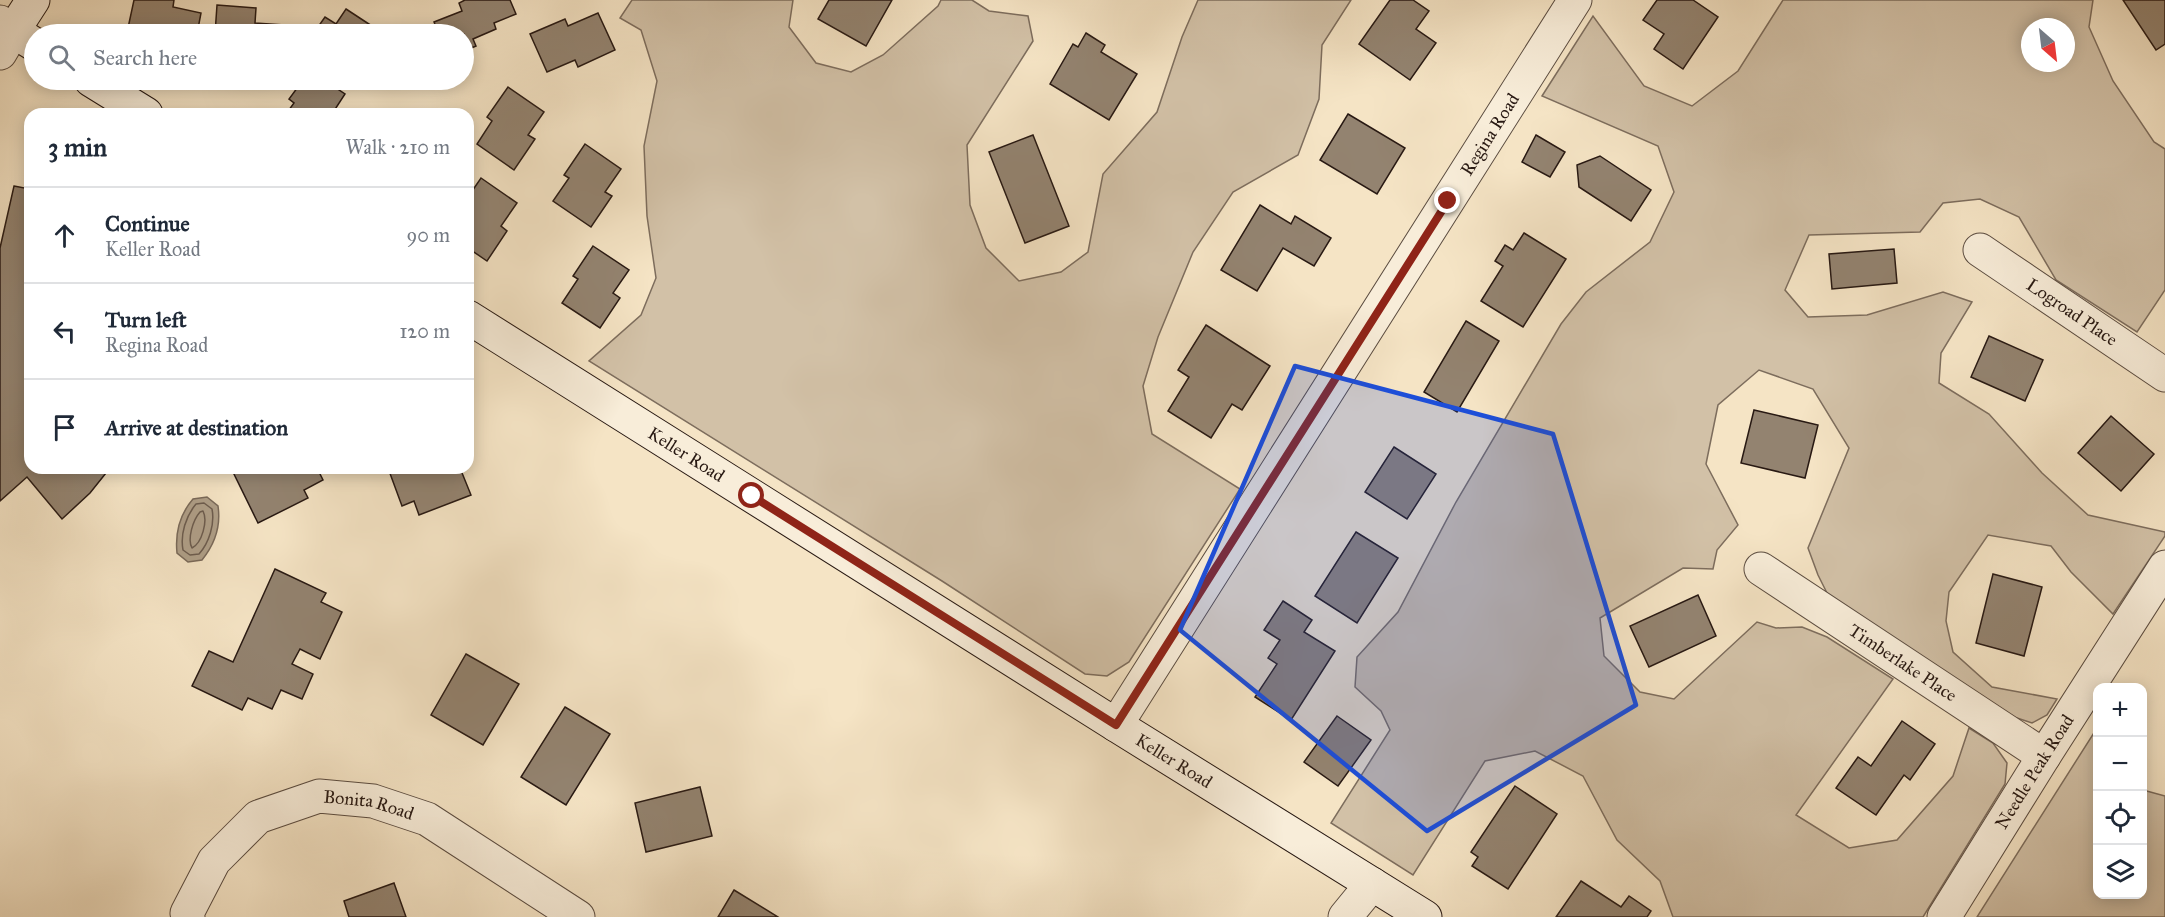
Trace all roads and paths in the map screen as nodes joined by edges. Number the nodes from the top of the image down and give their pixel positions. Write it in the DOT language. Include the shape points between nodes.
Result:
graph roads {
  1 [pos="33,0"];
  2 [pos="1575,0"];
  3 [pos="12,37"];
  4 [pos="107,90"];
  5 [pos="136,108"];
  6 [pos="1980,250"];
  7 [pos="474,321"];
  8 [pos="2165,375"];
  9 [pos="2165,567"];
  10 [pos="1761,569"];
  11 [pos="1116,725"];
  12 [pos="2044,756"];
  13 [pos="1372,884"];
  14 [pos="188,917"];
  15 [pos="578,917"];
  16 [pos="1345,917"];
  17 [pos="1425,917"];
  18 [pos="1944,917"];
  1 -- 3 [label="street"];
  2 -- 11 [label="street, Regina Road"];
  4 -- 5 [label="street"];
  6 -- 8 [label="street, Logroad Place"];
  7 -- 11 [label="street, Keller Road"];
  9 -- 12 [label="street, Needle Peak Road"];
  10 -- 12 [label="street, Timberlake Place"];
  11 -- 13 [label="street, Keller Road"];
  12 -- 18 [label="street, Needle Peak Road"];
  13 -- 16 [label="street"];
  13 -- 17 [label="street, Keller Road"];
  14 -- 15 [label="street, Bonita Road" via="214,861 258,817 318,796 374,801 427,819"];
}
